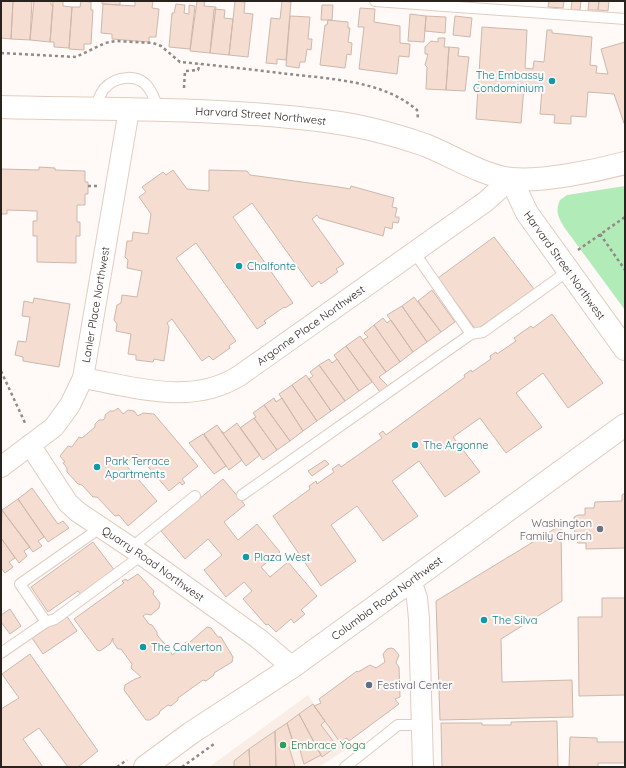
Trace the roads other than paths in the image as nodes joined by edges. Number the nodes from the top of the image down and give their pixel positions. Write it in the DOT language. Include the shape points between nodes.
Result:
graph roads {
  1 [pos="375,1"];
  2 [pos="625,19"];
  3 [pos="1,107"];
  4 [pos="94,109"];
  5 [pos="129,110"];
  6 [pos="159,110"];
  7 [pos="625,163"];
  8 [pos="511,179"];
  9 [pos="414,252"];
  10 [pos="565,266"];
  11 [pos="471,334"];
  12 [pos="625,349"];
  13 [pos="83,378"];
  14 [pos="625,425"];
  15 [pos="30,446"];
  16 [pos="1,467"];
  17 [pos="242,494"];
  18 [pos="195,496"];
  19 [pos="100,528"];
  20 [pos="136,552"];
  21 [pos="411,581"];
  22 [pos="46,622"];
  23 [pos="1,653"];
  24 [pos="292,667"];
  25 [pos="422,725"];
  26 [pos="145,767"];
  27 [pos="345,767"];
  28 [pos="423,767"];
  1 -- 2 [label="lane"];
  3 -- 4 [label="street, Harvard Street Northwest"];
  4 -- 5 [label="street, Harvard Street Northwest"];
  4 -- 6 [label="lane" via="103,89 119,79 137,78 150,89"];
  5 -- 6 [label="street, Harvard Street Northwest"];
  5 -- 13 [label="street, Lanier Place Northwest"];
  6 -- 8 [label="street, Harvard Street Northwest" via="270,114 335,122 426,146 486,172"];
  7 -- 8 [label="street, Harvard Street Northwest" via="600,170 558,176"];
  8 -- 9 [label="street, Argonne Place Northwest" via="485,202"];
  8 -- 10 [label="street, Harvard Street Northwest" via="527,212"];
  9 -- 11 [label="lane"];
  9 -- 13 [label="street, Argonne Place Northwest" via="226,384 198,392 175,393"];
  10 -- 11 [label="lane" via="492,322 483,332"];
  10 -- 12 [label="street, Harvard Street Northwest"];
  11 -- 17 [label="lane"];
  13 -- 15 [label="street, Lanier Place Northwest" via="75,397 60,420"];
  14 -- 21 [label="street, Columbia Road Northwest"];
  15 -- 16 [label="street, Lanier Place Northwest"];
  15 -- 19 [label="street, Quarry Road Northwest" via="68,502"];
  18 -- 20 [label="lane"];
  19 -- 20 [label="street, Quarry Road Northwest"];
  19 -- 22 [label="lane" via="20,584"];
  20 -- 22 [label="lane" via="54,619"];
  20 -- 24 [label="street, Quarry Road Northwest" via="264,642"];
  21 -- 24 [label="street, Columbia Road Northwest"];
  21 -- 25 [label="street" via="418,608"];
  22 -- 23 [label="lane"];
  24 -- 26 [label="street, Columbia Road Northwest"];
  25 -- 27 [label="lane" via="398,725"];
  25 -- 28 [label="street"];
}
